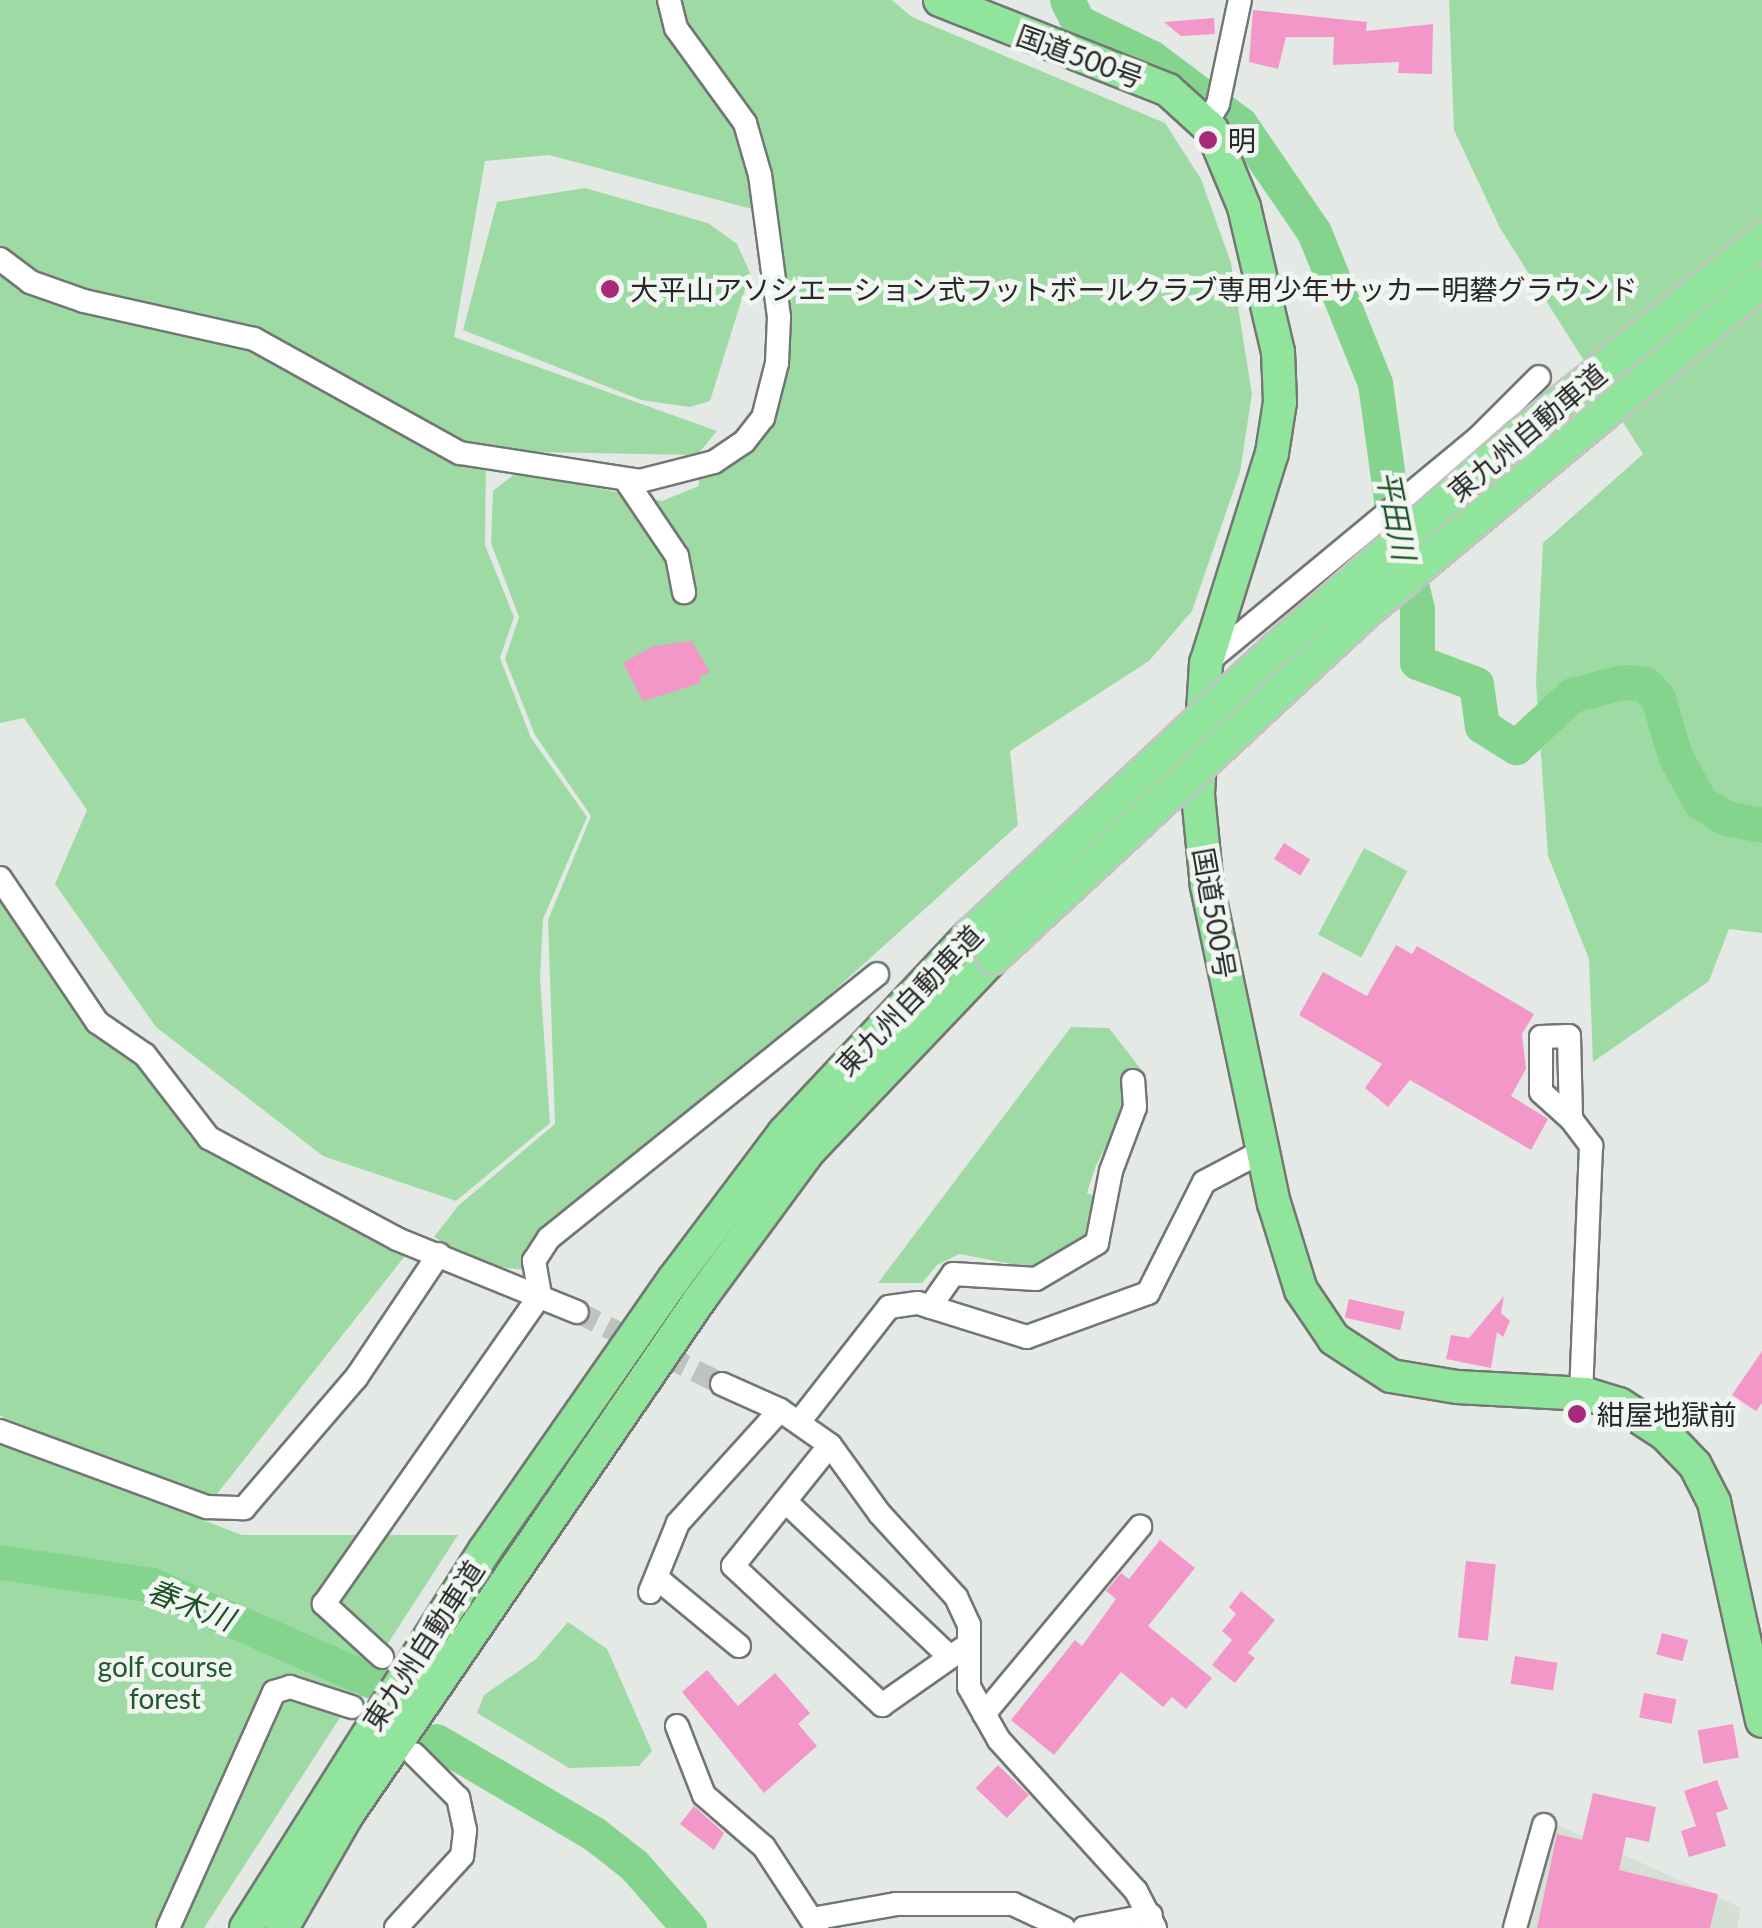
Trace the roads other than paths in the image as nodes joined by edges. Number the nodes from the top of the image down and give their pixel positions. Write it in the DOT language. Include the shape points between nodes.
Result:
graph roads {
  1 [pos="670,0"];
  2 [pos="940,0"];
  3 [pos="1240,0"];
  4 [pos="1209,121"];
  5 [pos="1762,240"];
  6 [pos="0,259"];
  7 [pos="1762,282"];
  8 [pos="1539,378"];
  9 [pos="625,478"];
  10 [pos="684,592"];
  11 [pos="1206,663"];
  12 [pos="0,878"];
  13 [pos="981,947"];
  14 [pos="877,974"];
  15 [pos="1134,1081"];
  16 [pos="1571,1119"];
  17 [pos="1263,1151"];
  18 [pos="438,1254"];
  19 [pos="540,1295"];
  20 [pos="930,1306"];
  21 [pos="577,1312"];
  22 [pos="722,1384"];
  23 [pos="1581,1394"];
  24 [pos="789,1416"];
  25 [pos="0,1431"];
  26 [pos="830,1445"];
  27 [pos="785,1501"];
  28 [pos="1140,1526"];
  29 [pos="739,1646"];
  30 [pos="958,1650"];
  31 [pos="382,1658"];
  32 [pos="352,1707"];
  33 [pos="984,1714"];
  34 [pos="1762,1721"];
  35 [pos="677,1726"];
  36 [pos="414,1754"];
  37 [pos="1544,1824"];
  38 [pos="1153,1921"];
  39 [pos="812,1925"];
  40 [pos="168,1928"];
  41 [pos="246,1928"];
  42 [pos="282,1928"];
  43 [pos="396,1928"];
  44 [pos="1064,1928"];
  45 [pos="1084,1928"];
  46 [pos="1514,1928"];
  1 -- 9 [label="street" via="676,28 736,109 750,140 776,279 778,363 763,418 744,442 680,474"];
  2 -- 4 [label="highway, 国道500号" via="1150,80"];
  3 -- 4 [label="street"];
  4 -- 11 [label="highway, 国道500号" via="1244,207 1278,352 1280,402 1272,453"];
  5 -- 13 [label="highway, 東九州自動車道, bridge" via="1518,437 1276,649"];
  6 -- 9 [label="street" via="30,282 70,296 254,338 460,453"];
  7 -- 13 [label="highway, 東九州自動車道, bridge" via="1367,611"];
  8 -- 11 [label="street"];
  9 -- 10 [label="street" via="676,556"];
  11 -- 17 [label="highway, 国道500号" via="1197,745 1201,841"];
  12 -- 18 [label="street" via="97,1022 145,1055 210,1138"];
  13 -- 41 [label="highway, 東九州自動車道" via="784,1133 674,1279 485,1550"];
  13 -- 42 [label="highway, 東九州自動車道" via="808,1152 710,1284 347,1815"];
  14 -- 19 [label="street" via="566,1218 534,1261"];
  15 -- 20 [label="street" via="1135,1107 1112,1171 1097,1244 1036,1280 953,1274"];
  16 -- 23 [label="street" via="1588,1136 1592,1159"];
  17 -- 20 [label="street" via="1204,1182 1160,1278 1126,1304 1026,1338"];
  17 -- 23 [label="highway, 国道500号" via="1301,1290 1320,1325 1352,1355 1423,1383"];
  18 -- 19 [label="street"];
  18 -- 25 [label="street" via="356,1378 244,1508 207,1508"];
  19 -- 21 [label="street"];
  19 -- 31 [label="street" via="324,1604"];
  20 -- 24 [label="street" via="910,1302 876,1317"];
  22 -- 24 [label="street"];
  23 -- 34 [label="highway, 国道500号" via="1649,1421 1704,1480 1727,1546"];
  24 -- 26 [label="street"];
  24 -- 29 [label="street" via="678,1523 654,1586"];
  26 -- 27 [label="street"];
  26 -- 30 [label="street" via="880,1514 962,1605"];
  27 -- 30 [label="street"];
  27 -- 30 [label="street" via="732,1566 882,1705"];
  28 -- 33 [label="street"];
  30 -- 33 [label="street"];
  32 -- 40 [label="street" via="290,1688 274,1692"];
  33 -- 38 [label="street" via="1009,1755"];
  35 -- 39 [label="street" via="704,1795 764,1848"];
  36 -- 43 [label="street" via="458,1798 465,1830 462,1856"];
  37 -- 46 [label="street"];
  38 -- 45 [label="street"];
  39 -- 44 [label="street" via="896,1904 1013,1904"];
}
